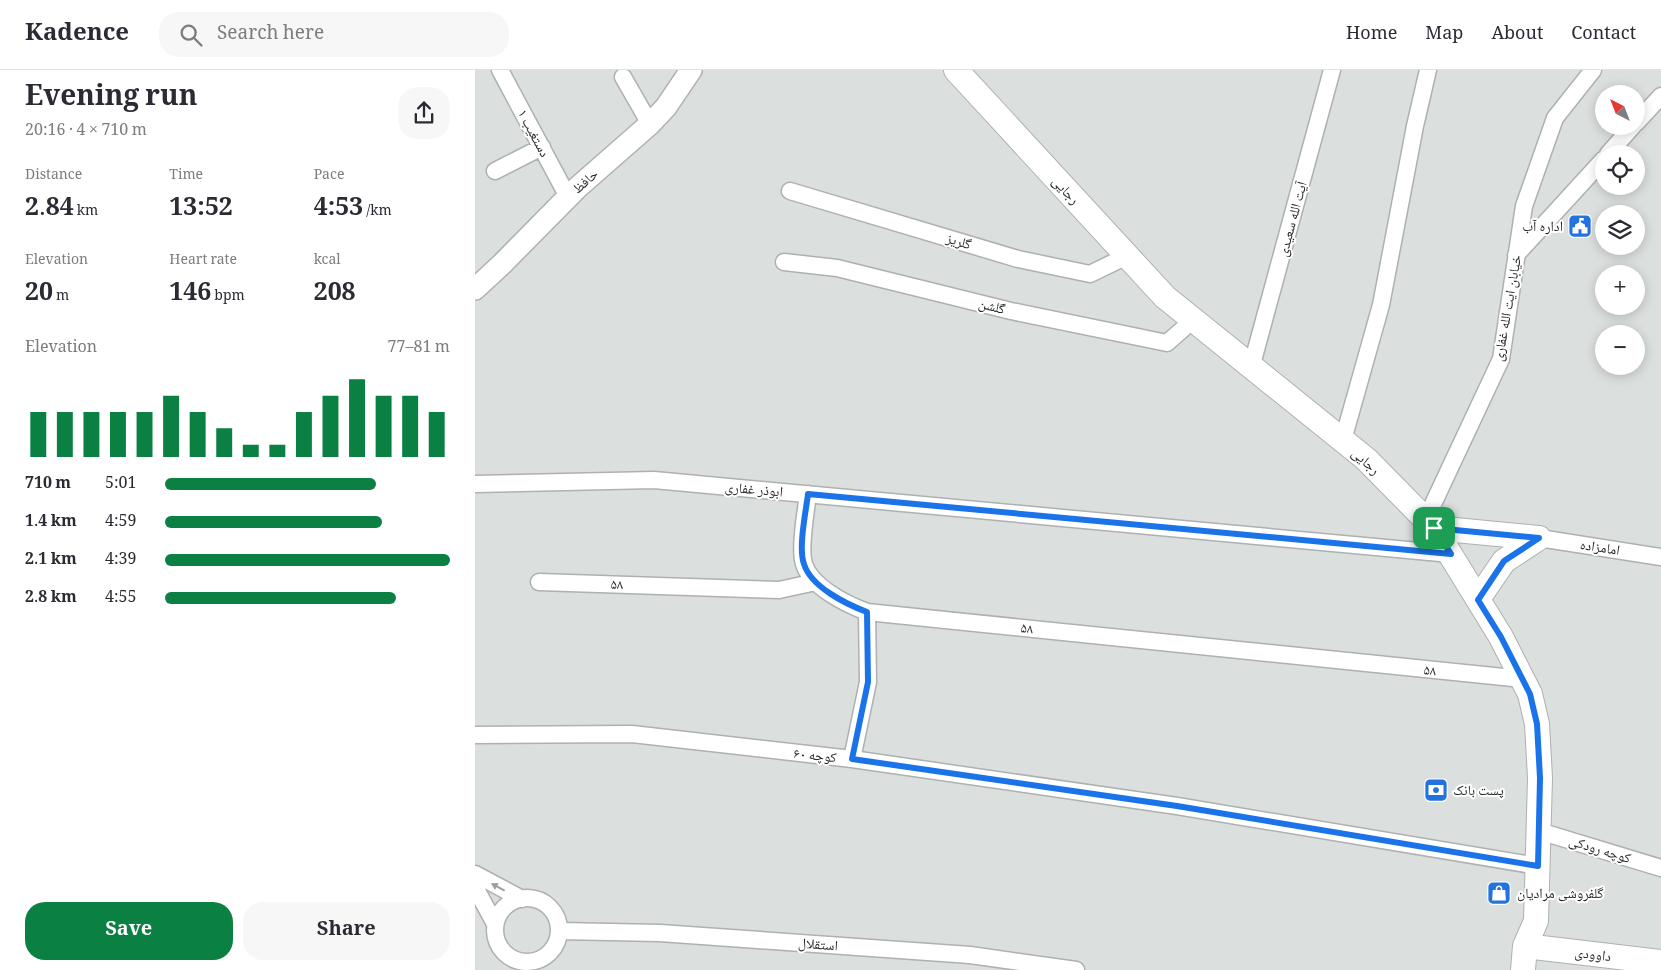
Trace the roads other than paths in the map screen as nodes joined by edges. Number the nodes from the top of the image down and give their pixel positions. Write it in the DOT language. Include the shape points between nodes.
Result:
graph roads {
  1 [pos="500,70"];
  2 [pos="691,70"];
  3 [pos="956,70"];
  4 [pos="1332,70"];
  5 [pos="1428,70"];
  6 [pos="1593,70"];
  7 [pos="623,77"];
  8 [pos="1661,96"];
  9 [pos="1645,113"];
  10 [pos="650,124"];
  11 [pos="1625,135"];
  12 [pos="1616,145"];
  13 [pos="542,147"];
  14 [pos="1595,169"];
  15 [pos="495,171"];
  16 [pos="789,191"];
  17 [pos="568,197"];
  18 [pos="1516,255"];
  19 [pos="1127,256"];
  20 [pos="784,262"];
  21 [pos="475,289"];
  22 [pos="1193,320"];
  23 [pos="1251,368"];
  24 [pos="1343,440"];
  25 [pos="475,484"];
  26 [pos="808,494"];
  27 [pos="1430,523"];
  28 [pos="1539,538"];
  29 [pos="1451,554"];
  30 [pos="1661,556"];
  31 [pos="539,582"];
  32 [pos="816,582"];
  33 [pos="1478,600"];
  34 [pos="867,612"];
  35 [pos="1523,679"];
  36 [pos="475,735"];
  37 [pos="852,759"];
  38 [pos="1539,831"];
  39 [pos="1538,866"];
  40 [pos="1661,868"];
  41 [pos="475,874"];
  42 [pos="475,888"];
  43 [pos="521,899"];
  44 [pos="495,924"];
  45 [pos="559,931"];
  46 [pos="1525,946"];
  47 [pos="1661,962"];
  48 [pos="524,966"];
  49 [pos="1076,970"];
  50 [pos="1523,970"];
  1 -- 13 [label="street, دستغیب ۱"];
  2 -- 10 [label="street, حافظ"];
  3 -- 19 [label="main road, رجایی"];
  4 -- 23 [label="street, آیت الله سعیدی"];
  5 -- 24 [label="street" via="1381,305"];
  6 -- 18 [label="street, خیابان ایت الله غفاری" via="1555,118 1523,206"];
  7 -- 10 [label="street"];
  8 -- 9 [label="street"];
  10 -- 17 [label="street, حافظ"];
  11 -- 12 [label="street"];
  13 -- 15 [label="street"];
  13 -- 17 [label="street, دستغیب ۱"];
  14 -- 18 [label="street"];
  16 -- 19 [label="street, گلریز" via="1018,259 1090,274"];
  17 -- 21 [label="street, حافظ"];
  18 -- 27 [label="street, خیابان ایت الله غفاری" via="1501,360"];
  19 -- 22 [label="main road, رجایی"];
  20 -- 22 [label="street, گلشن" via="837,268 1011,311 1167,343"];
  22 -- 23 [label="main road, رجایی"];
  23 -- 24 [label="main road, رجایی"];
  24 -- 27 [label="main road, رجایی"];
  25 -- 26 [label="street, ابوذر غفاری" via="654,480"];
  26 -- 29 [label="street, ابوذر غفاری"];
  26 -- 32 [label="street" via="802,545 804,564"];
  27 -- 28 [label="main road"];
  27 -- 29 [label="main road, رجایی"];
  28 -- 30 [label="street, امامزاده"];
  28 -- 33 [label="main road" via="1504,561"];
  29 -- 33 [label="main road, رجایی"];
  31 -- 32 [label="street, ۵۸" via="779,590"];
  32 -- 34 [label="street, ۵۸" via="843,602"];
  33 -- 35 [label="main road, رجایی"];
  34 -- 35 [label="street, ۵۸"];
  34 -- 37 [label="street" via="868,682"];
  35 -- 38 [label="main road, رجایی" via="1537,724"];
  36 -- 37 [label="street, کوچه ۶۰" via="632,734"];
  37 -- 39 [label="street, کوچه ۶۰" via="1177,806"];
  38 -- 39 [label="main road, رجایی"];
  38 -- 40 [label="street, کوچه رودکی"];
  39 -- 46 [label="main road, رجایی" via="1536,921"];
  43 -- 41 [label="street, one-way"];
  42 -- 44 [label="street"];
  43 -- 44 [label="street" via="505,908"];
  43 -- 45 [label="street" via="531,898 548,906 554,913"];
  44 -- 48 [label="street" via="498,944"];
  45 -- 48 [label="street" via="557,941 544,957"];
  45 -- 49 [label="street, استقلال" via="660,933 970,955"];
  46 -- 47 [label="main road, داوودی"];
  46 -- 50 [label="main road, رجایی"];
}
